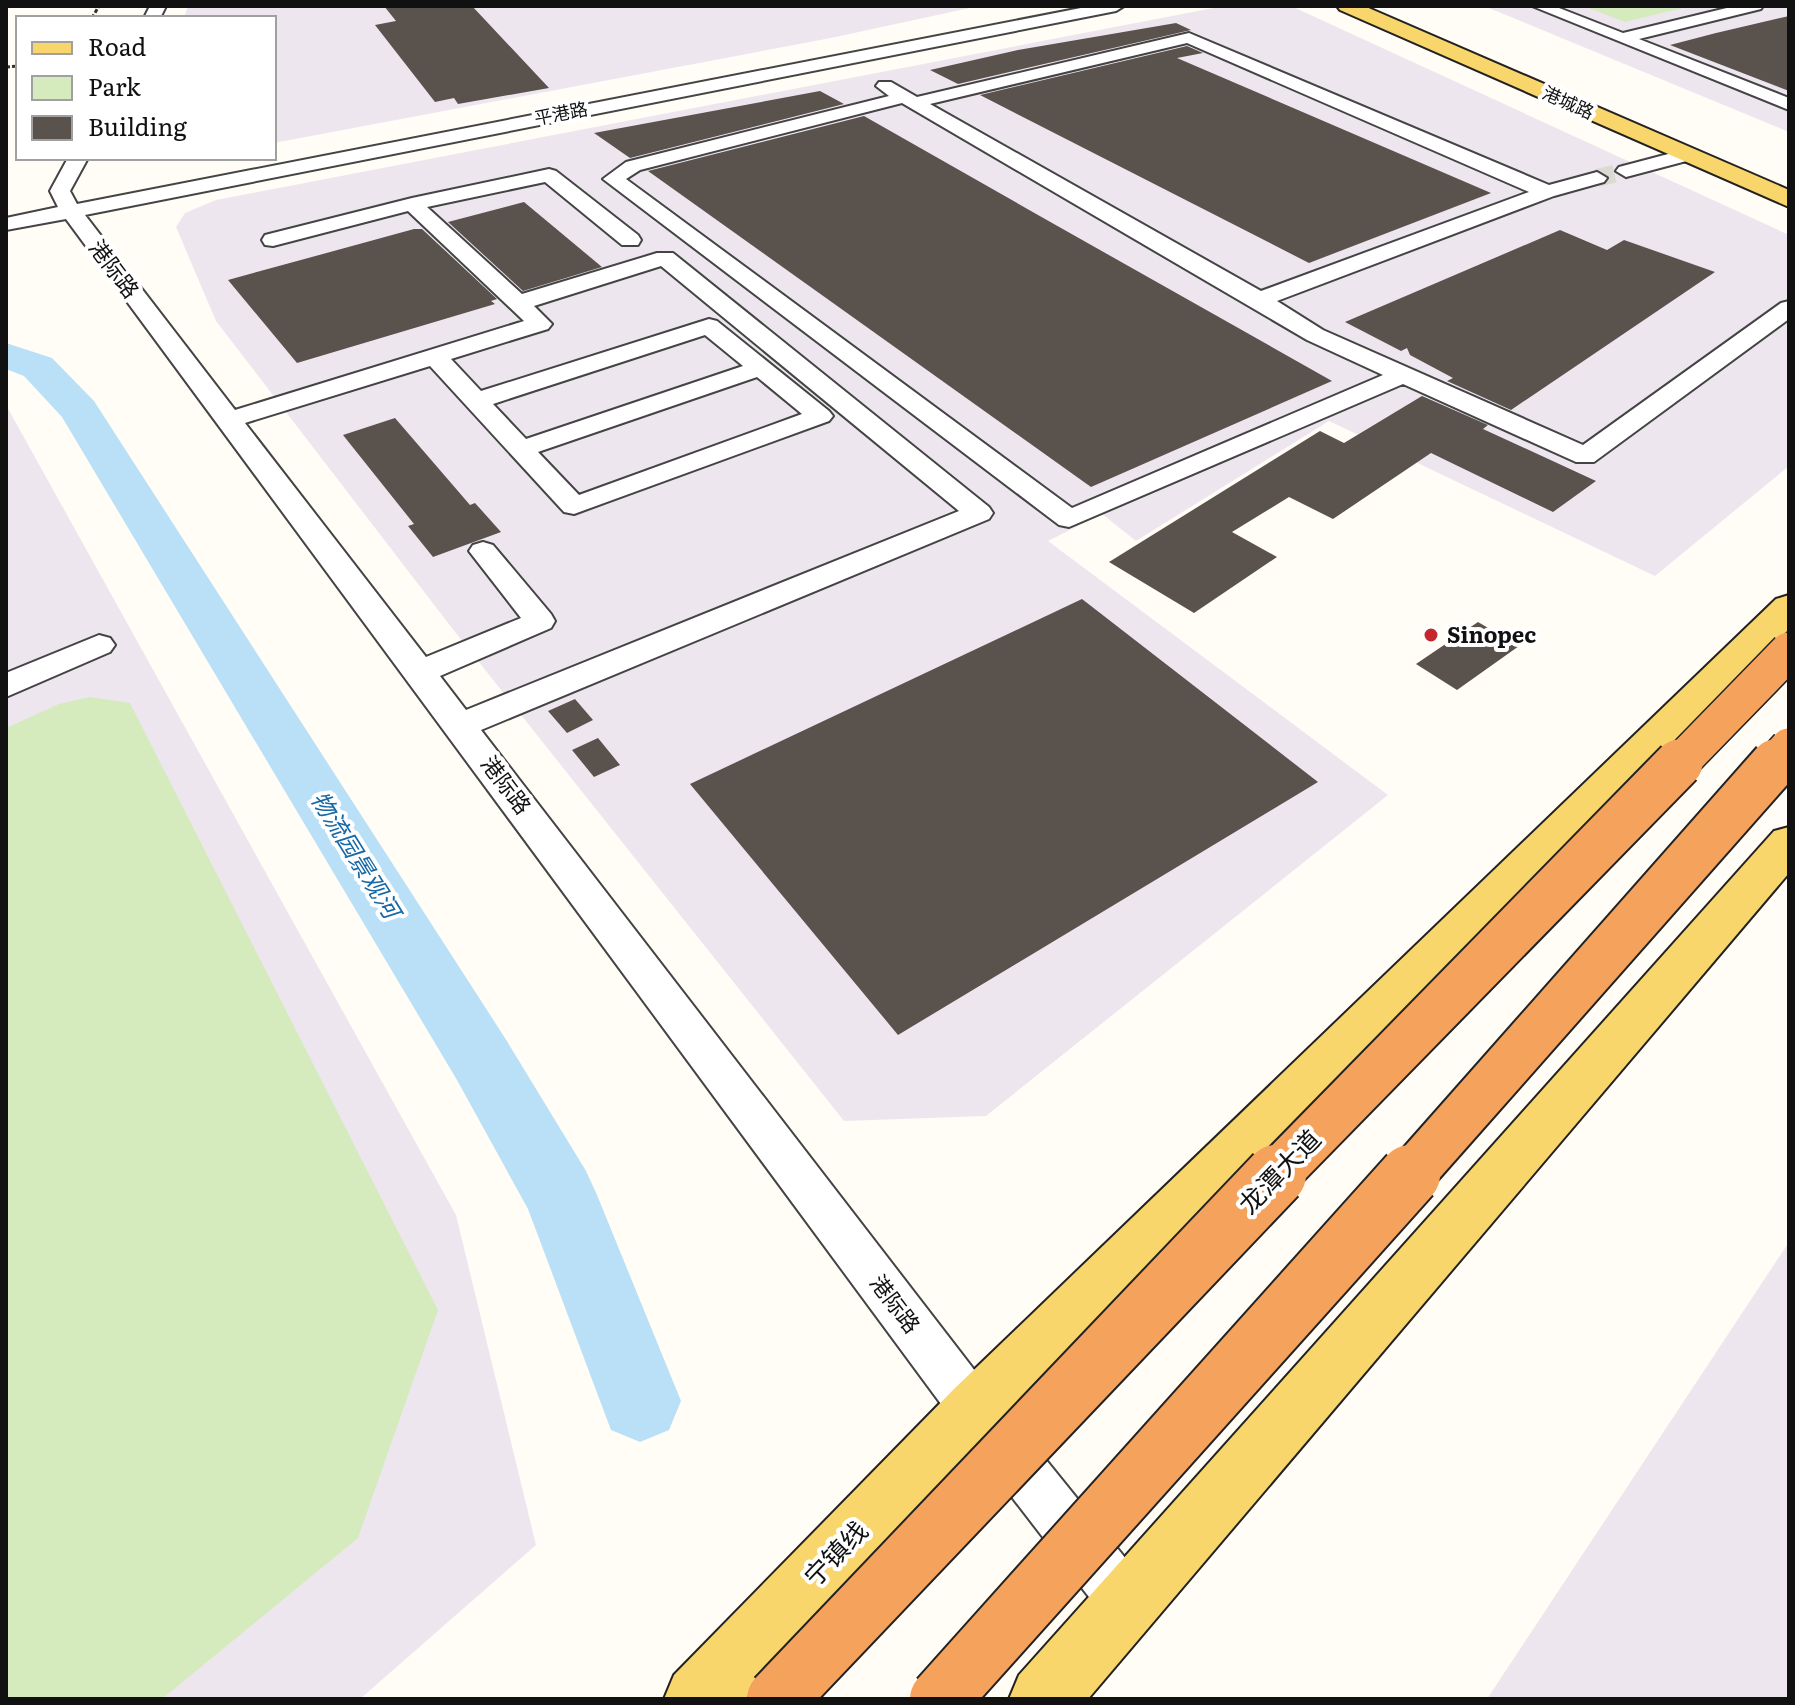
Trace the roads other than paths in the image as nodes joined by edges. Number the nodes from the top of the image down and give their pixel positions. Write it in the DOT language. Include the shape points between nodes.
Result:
graph roads {
  1 [pos="1053,6"];
  2 [pos="1116,6"];
  3 [pos="1347,6"];
  4 [pos="1387,6"];
  5 [pos="1540,6"];
  6 [pos="1755,6"];
  7 [pos="1621,38"];
  8 [pos="837,60"];
  9 [pos="912,100"];
  10 [pos="1789,104"];
  11 [pos="399,128"];
  12 [pos="1687,155"];
  13 [pos="276,158"];
  14 [pos="77,160"];
  15 [pos="226,160"];
  16 [pos="266,160"];
  17 [pos="193,166"];
  18 [pos="1626,171"];
  19 [pos="1597,178"];
  20 [pos="1789,182"];
  21 [pos="1547,192"];
  22 [pos="60,196"];
  23 [pos="1789,199"];
  24 [pos="412,204"];
  25 [pos="6,205"];
  26 [pos="6,224"];
  27 [pos="273,240"];
  28 [pos="630,240"];
  29 [pos="1259,300"];
  30 [pos="518,303"];
  31 [pos="1789,308"];
  32 [pos="434,356"];
  33 [pos="760,368"];
  34 [pos="1403,375"];
  35 [pos="476,401"];
  36 [pos="228,420"];
  37 [pos="521,449"];
  38 [pos="483,551"];
  39 [pos="1789,607"];
  40 [pos="99,645"];
  41 [pos="1789,651"];
  42 [pos="420,672"];
  43 [pos="6,686"];
  44 [pos="461,725"];
  45 [pos="1789,747"];
  46 [pos="1789,843"];
  47 [pos="975,1410"];
  48 [pos="1128,1604"];
  49 [pos="698,1699"];
  50 [pos="777,1699"];
  51 [pos="940,1699"];
  52 [pos="1043,1699"];
  1 -- 11 [label="street, 平港路"];
  2 -- 8 [label="street, 平港路"];
  3 -- 12 [label="main road, 港城路"];
  4 -- 20 [label="main road"];
  5 -- 7 [label="street"];
  6 -- 7 [label="street"];
  7 -- 10 [label="street"];
  8 -- 9 [label="street"];
  8 -- 13 [label="street, 平港路"];
  9 -- 21 [label="street" via="1189,38"];
  9 -- 29 [label="street"];
  9 -- 34 [label="street" via="633,166 613,179 1069,519"];
  12 -- 18 [label="street"];
  12 -- 23 [label="main road, 港城路"];
  14 -- 22 [label="street"];
  15 -- 17 [label="street"];
  16 -- 22 [label="street, 平港路"];
  19 -- 21 [label="street"];
  21 -- 29 [label="street"];
  22 -- 25 [label="street, 平港路"];
  22 -- 26 [label="street, 平港路"];
  22 -- 36 [label="street, 港际路"];
  24 -- 27 [label="street"];
  24 -- 28 [label="street" via="549,175"];
  24 -- 30 [label="street"];
  29 -- 34 [label="street" via="1315,335"];
  30 -- 32 [label="street" via="540,324"];
  30 -- 44 [label="street" via="665,258 979,513"];
  31 -- 34 [label="street" via="1585,456"];
  32 -- 35 [label="street"];
  32 -- 36 [label="street"];
  33 -- 35 [label="street" via="709,326"];
  33 -- 37 [label="street"];
  33 -- 37 [label="street" via="820,416 574,506"];
  35 -- 37 [label="street"];
  36 -- 42 [label="street, 港际路"];
  38 -- 42 [label="street" via="540,621"];
  39 -- 47 [label="main road, 宁镇线"];
  40 -- 43 [label="street"];
  41 -- 50 [label="highway, 龙潭大道, bridge" via="1280,1170"];
  42 -- 44 [label="street, 港际路"];
  44 -- 47 [label="street, 港际路"];
  45 -- 51 [label="highway, bridge"];
  46 -- 48 [label="main road"];
  47 -- 48 [label="street, 港际路"];
  47 -- 49 [label="main road, 宁镇线"];
  48 -- 52 [label="main road"];
}
